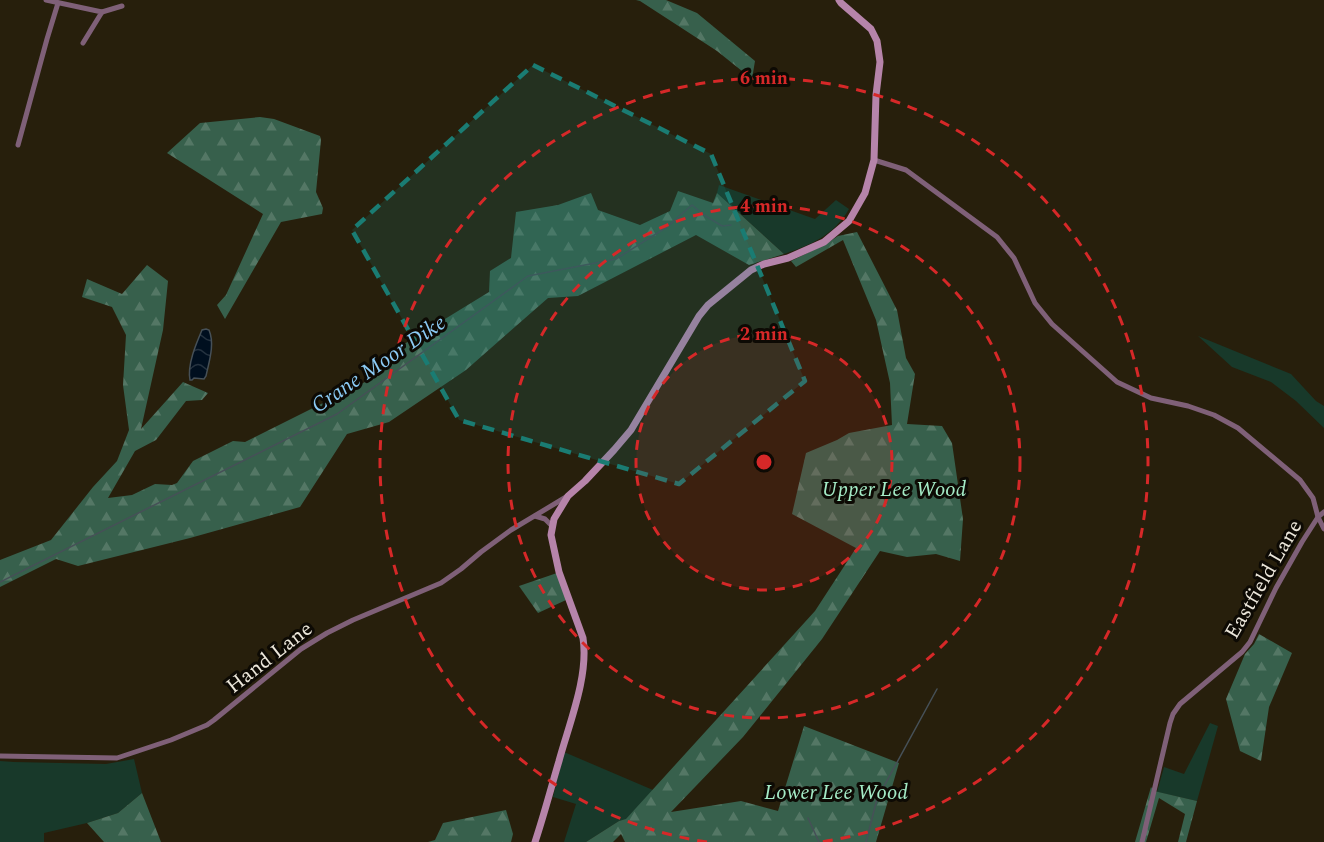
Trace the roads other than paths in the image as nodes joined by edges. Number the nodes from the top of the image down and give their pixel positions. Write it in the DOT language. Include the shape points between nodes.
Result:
graph roads {
  1 [pos="46,0"];
  2 [pos="839,0"];
  3 [pos="58,3"];
  4 [pos="122,6"];
  5 [pos="102,12"];
  6 [pos="83,43"];
  7 [pos="18,145"];
  8 [pos="874,160"];
  9 [pos="568,496"];
  10 [pos="1324,512"];
  11 [pos="535,516"];
  12 [pos="1318,517"];
  13 [pos="553,527"];
  14 [pos="1324,530"];
  15 [pos="0,756"];
  16 [pos="535,842"];
  17 [pos="1142,842"];
  1 -- 3 [label="street"];
  2 -- 8 [label="street" via="871,29 877,41 880,62"];
  3 -- 5 [label="street"];
  3 -- 7 [label="street"];
  4 -- 5 [label="street"];
  5 -- 6 [label="street"];
  8 -- 9 [label="street" via="864,193 845,225 824,242 751,270 708,305 631,430"];
  8 -- 12 [label="street" via="906,170 997,237 1014,258 1035,303 1052,324 1117,382 1151,398 1215,415 1238,428 1300,480 1310,492"];
  9 -- 11 [label="street, Hand Lane"];
  9 -- 13 [label="street"];
  10 -- 12 [label="street, Eastfield Lane"];
  11 -- 13 [label="street"];
  11 -- 15 [label="street, Hand Lane" via="441,582 318,638 207,725 117,758"];
  12 -- 14 [label="street"];
  12 -- 17 [label="street, Eastfield Lane" via="1250,642 1173,714"];
  13 -- 16 [label="street" via="551,535 559,572 583,638 585,662"];
}
